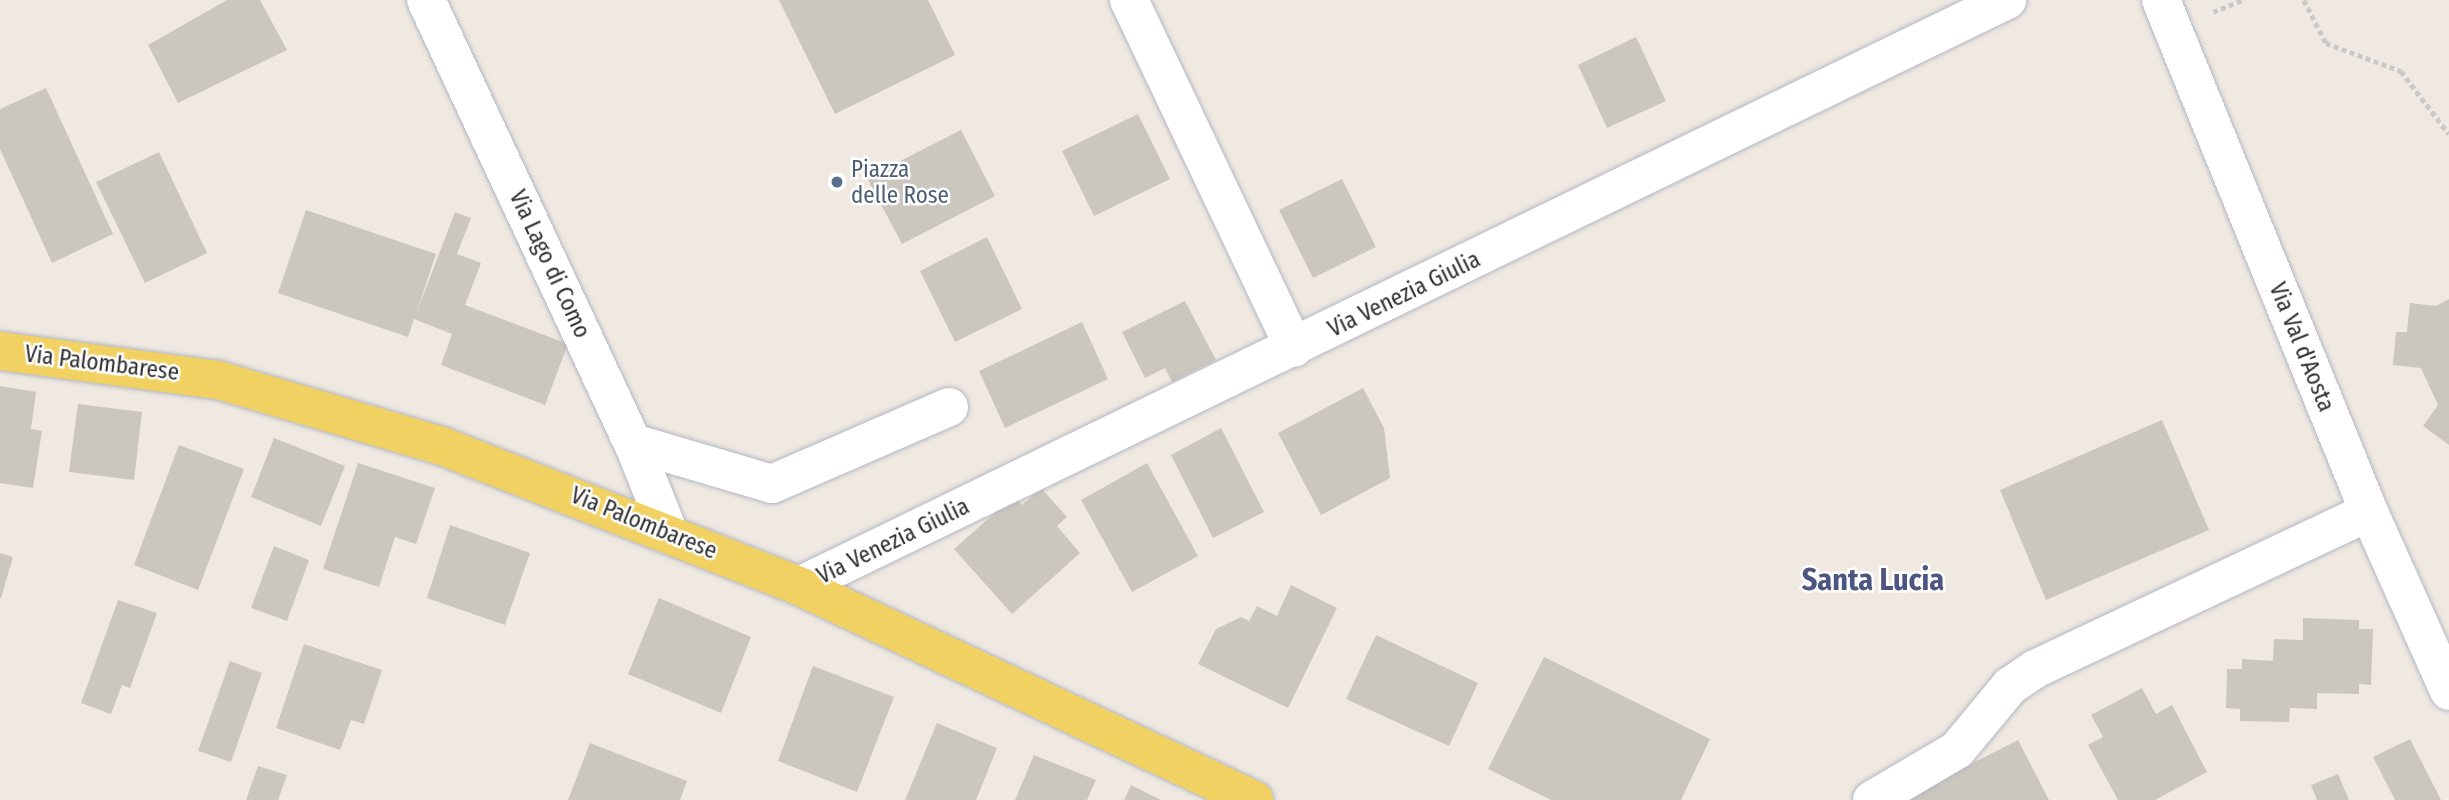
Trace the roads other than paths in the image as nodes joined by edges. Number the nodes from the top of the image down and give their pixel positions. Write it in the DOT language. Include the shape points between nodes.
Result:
graph roads {
  1 [pos="426,0"];
  2 [pos="1129,0"];
  3 [pos="2007,0"];
  4 [pos="2161,0"];
  5 [pos="1294,348"];
  6 [pos="0,351"];
  7 [pos="949,407"];
  8 [pos="633,443"];
  9 [pos="2369,512"];
  10 [pos="668,531"];
  11 [pos="799,586"];
  12 [pos="2449,691"];
  13 [pos="1254,800"];
  14 [pos="1872,800"];
  1 -- 8 [label="street, Via Lago di Como"];
  2 -- 5 [label="street"];
  3 -- 5 [label="street, Via Venezia Giulia"];
  4 -- 9 [label="street, Via Val d'Aosta"];
  5 -- 11 [label="street, Via Venezia Giulia"];
  6 -- 10 [label="main road, Via Palombarese" via="130,364 291,398 442,446"];
  7 -- 8 [label="street" via="772,484"];
  8 -- 10 [label="street, Via Lago di Como"];
  9 -- 12 [label="street, Via Val d'Aosta"];
  9 -- 14 [label="street" via="2022,676 1966,742"];
  10 -- 11 [label="main road, Via Palombarese"];
  11 -- 13 [label="main road, Via Palombarese"];
}
